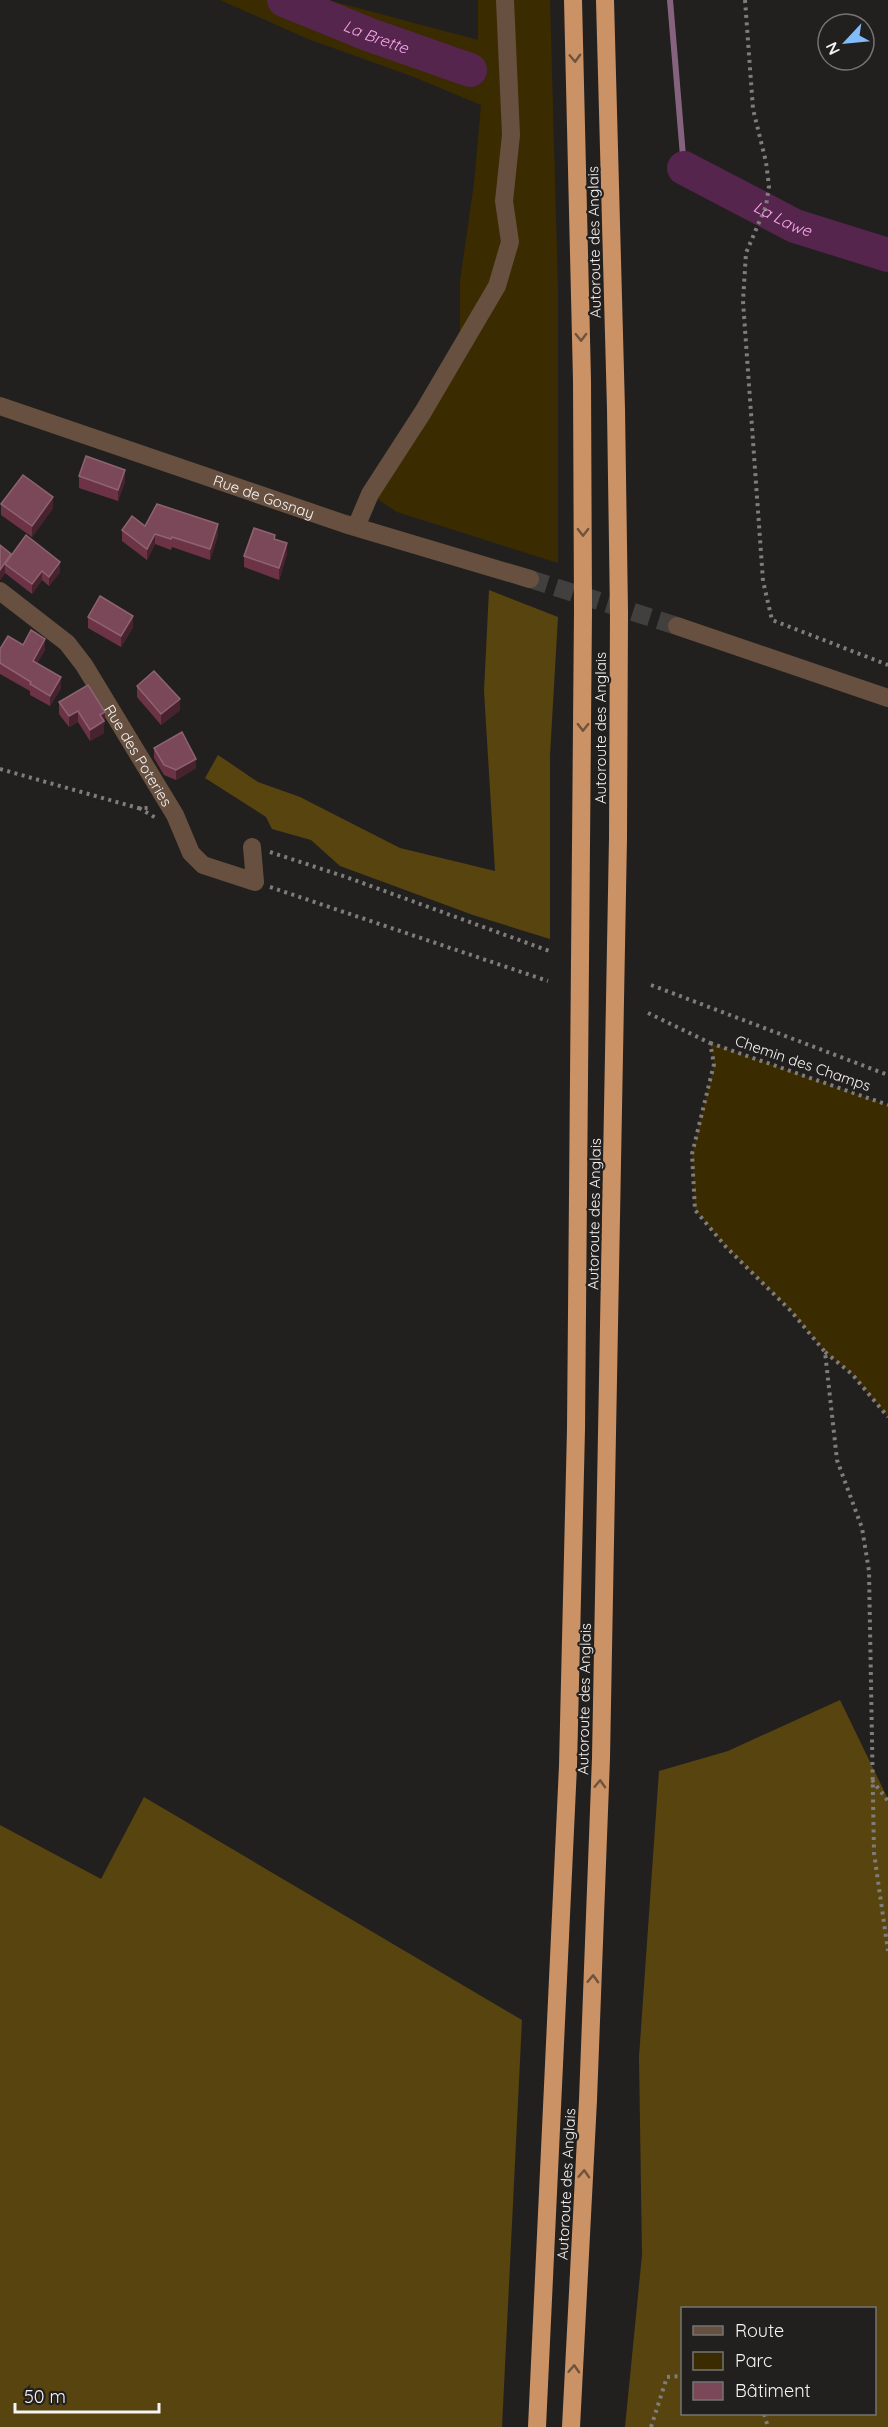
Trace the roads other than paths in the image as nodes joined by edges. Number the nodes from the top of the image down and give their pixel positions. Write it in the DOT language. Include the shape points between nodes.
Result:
graph roads {
  1 [pos="505,0"];
  2 [pos="573,0"];
  3 [pos="605,0"];
  4 [pos="0,406"];
  5 [pos="357,527"];
  6 [pos="530,579"];
  7 [pos="0,591"];
  8 [pos="677,626"];
  9 [pos="888,698"];
  10 [pos="252,847"];
  11 [pos="537,2427"];
  12 [pos="571,2427"];
  1 -- 5 [label="street" via="511,135 504,201 510,242 497,285 423,412 369,494"];
  2 -- 11 [label="highway, Autoroute des Anglais, one-way" via="584,610 576,1429 568,1766"];
  12 -- 3 [label="highway, Autoroute des Anglais, one-way" via="601,1770 618,862 619,612"];
  4 -- 5 [label="street, Rue de Gosnay"];
  5 -- 6 [label="street, Rue de Gosnay"];
  7 -- 10 [label="street, Rue des Poteries" via="67,643 84,665 175,815 191,853 203,865 255,882"];
  8 -- 9 [label="street"];
}
